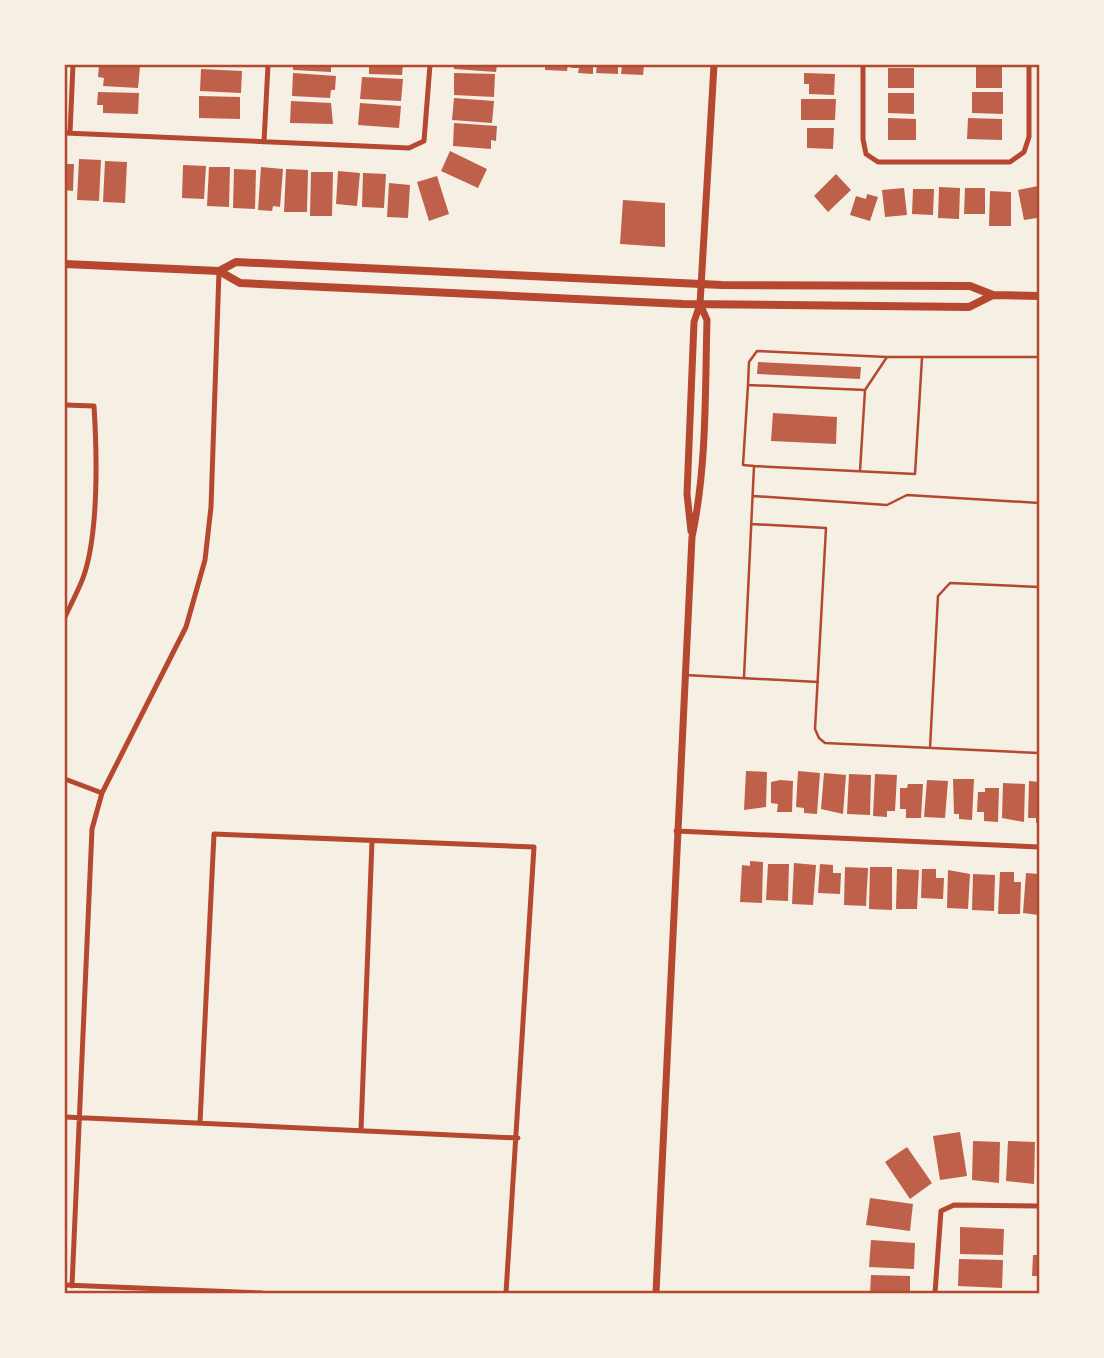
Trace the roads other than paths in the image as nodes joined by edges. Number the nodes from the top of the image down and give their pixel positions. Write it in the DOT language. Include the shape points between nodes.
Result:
graph roads {
  1 [pos="74,65"];
  2 [pos="268,65"];
  3 [pos="430,65"];
  4 [pos="714,65"];
  5 [pos="863,65"];
  6 [pos="1029,65"];
  7 [pos="67,133"];
  8 [pos="264,142"];
  9 [pos="65,264"];
  10 [pos="219,271"];
  11 [pos="701,284"];
  12 [pos="993,295"];
  13 [pos="1039,296"];
  14 [pos="700,304"];
  15 [pos="887,356"];
  16 [pos="922,357"];
  17 [pos="1039,357"];
  18 [pos="748,385"];
  19 [pos="865,390"];
  20 [pos="65,405"];
  21 [pos="754,466"];
  22 [pos="860,471"];
  23 [pos="753,496"];
  24 [pos="1039,503"];
  25 [pos="751,524"];
  26 [pos="692,537"];
  27 [pos="1039,587"];
  28 [pos="65,617"];
  29 [pos="685,675"];
  30 [pos="744,677"];
  31 [pos="818,682"];
  32 [pos="930,748"];
  33 [pos="1039,753"];
  34 [pos="65,779"];
  35 [pos="102,793"];
  36 [pos="676,831"];
  37 [pos="372,841"];
  38 [pos="1039,847"];
  39 [pos="65,1117"];
  40 [pos="80,1118"];
  41 [pos="200,1124"];
  42 [pos="361,1130"];
  43 [pos="518,1138"];
  44 [pos="1039,1206"];
  45 [pos="65,1285"];
  46 [pos="72,1286"];
  47 [pos="175,1292"];
  48 [pos="262,1293"];
  49 [pos="506,1293"];
  50 [pos="656,1293"];
  51 [pos="935,1293"];
  1 -- 7 [label="street"];
  2 -- 8 [label="street"];
  3 -- 8 [label="street" via="424,141 409,148"];
  4 -- 11 [label="street"];
  5 -- 6 [label="street" via="863,139 866,154 878,162 1010,162 1024,152 1030,137"];
  7 -- 8 [label="street"];
  9 -- 10 [label="main road"];
  10 -- 11 [label="main road" via="236,262"];
  10 -- 14 [label="main road" via="240,283"];
  10 -- 35 [label="street" via="205,560 186,627"];
  11 -- 12 [label="main road" via="970,286"];
  11 -- 14 [label="street"];
  12 -- 13 [label="main road"];
  12 -- 14 [label="main road" via="969,307"];
  14 -- 26 [label="street" via="694,321 687,494"];
  14 -- 26 [label="street" via="707,320 704,418 701,495"];
  15 -- 16 [label="lane"];
  15 -- 18 [label="lane" via="757,351 749,362"];
  15 -- 19 [label="lane"];
  16 -- 17 [label="lane"];
  16 -- 22 [label="lane" via="915,474"];
  18 -- 19 [label="lane"];
  18 -- 21 [label="lane" via="743,465"];
  19 -- 22 [label="lane"];
  20 -- 28 [label="street" via="94,406 97,449 84,577"];
  21 -- 22 [label="lane"];
  21 -- 23 [label="lane"];
  23 -- 24 [label="lane" via="887,505 906,495"];
  23 -- 25 [label="lane"];
  25 -- 30 [label="lane"];
  25 -- 31 [label="lane" via="826,527"];
  26 -- 29 [label="street"];
  27 -- 32 [label="lane" via="950,583 938,596"];
  29 -- 30 [label="lane"];
  29 -- 36 [label="street"];
  30 -- 31 [label="lane"];
  31 -- 32 [label="lane" via="815,729 825,743"];
  32 -- 33 [label="lane"];
  34 -- 35 [label="street"];
  35 -- 40 [label="street" via="92,829 87,895"];
  36 -- 38 [label="street"];
  36 -- 50 [label="street"];
  37 -- 41 [label="street" via="214,834"];
  37 -- 42 [label="street"];
  37 -- 43 [label="street" via="534,847"];
  39 -- 40 [label="street"];
  40 -- 41 [label="street"];
  40 -- 46 [label="street"];
  41 -- 42 [label="street"];
  42 -- 43 [label="street"];
  43 -- 49 [label="street"];
  44 -- 51 [label="street" via="954,1205 941,1211"];
  45 -- 46 [label="street"];
  46 -- 47 [label="street"];
  47 -- 48 [label="street"];
}
